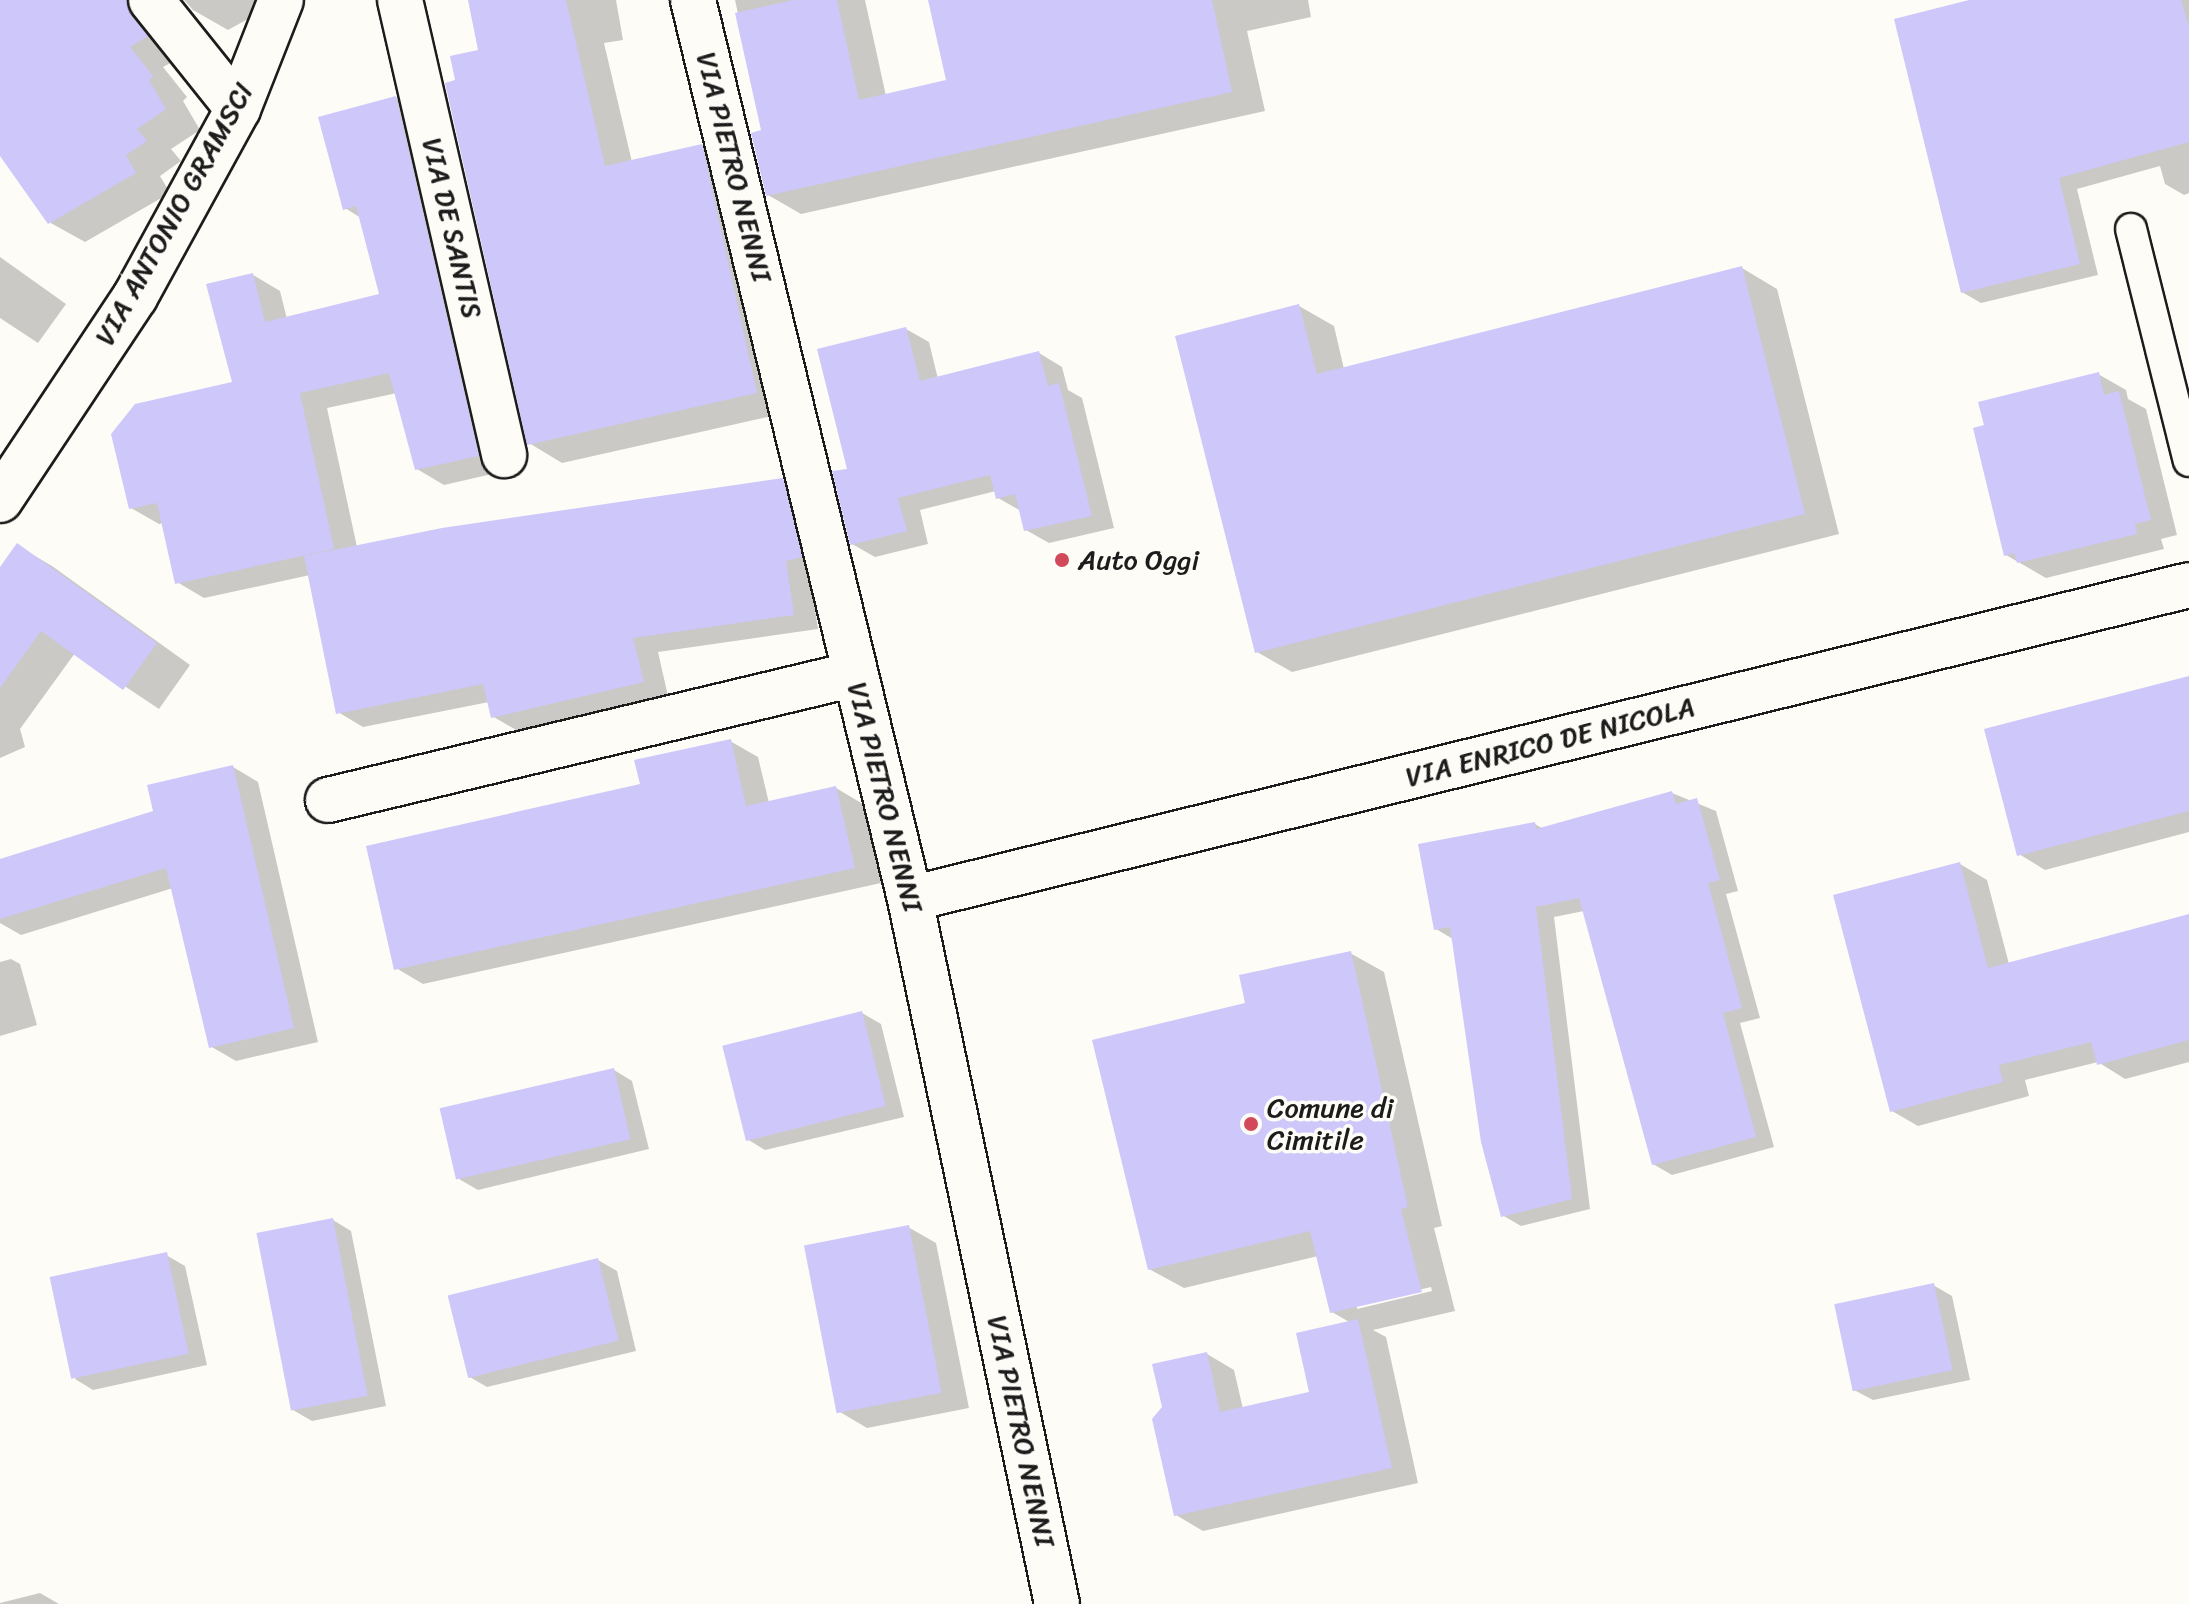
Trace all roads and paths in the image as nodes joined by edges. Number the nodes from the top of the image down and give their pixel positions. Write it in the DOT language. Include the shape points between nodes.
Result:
graph roads {
  1 [pos="151,0"];
  2 [pos="281,0"];
  3 [pos="400,0"];
  4 [pos="693,0"];
  5 [pos="238,109"];
  6 [pos="2131,229"];
  7 [pos="504,455"];
  8 [pos="2189,461"];
  9 [pos="0,500"];
  10 [pos="2189,585"];
  11 [pos="855,674"];
  12 [pos="328,800"];
  13 [pos="910,899"];
  14 [pos="1056,1602"];
  1 -- 5 [label="street"];
  2 -- 5 [label="street, VIA ANTONIO GRAMSCI"];
  3 -- 7 [label="street, VIA DE SANTIS"];
  4 -- 11 [label="street, VIA PIETRO NENNI"];
  5 -- 9 [label="street, VIA ANTONIO GRAMSCI" via="135,297"];
  6 -- 8 [label="lane"];
  10 -- 13 [label="street, VIA ENRICO DE NICOLA"];
  11 -- 12 [label="street"];
  11 -- 13 [label="street, VIA PIETRO NENNI"];
  13 -- 14 [label="street, VIA PIETRO NENNI"];
}
